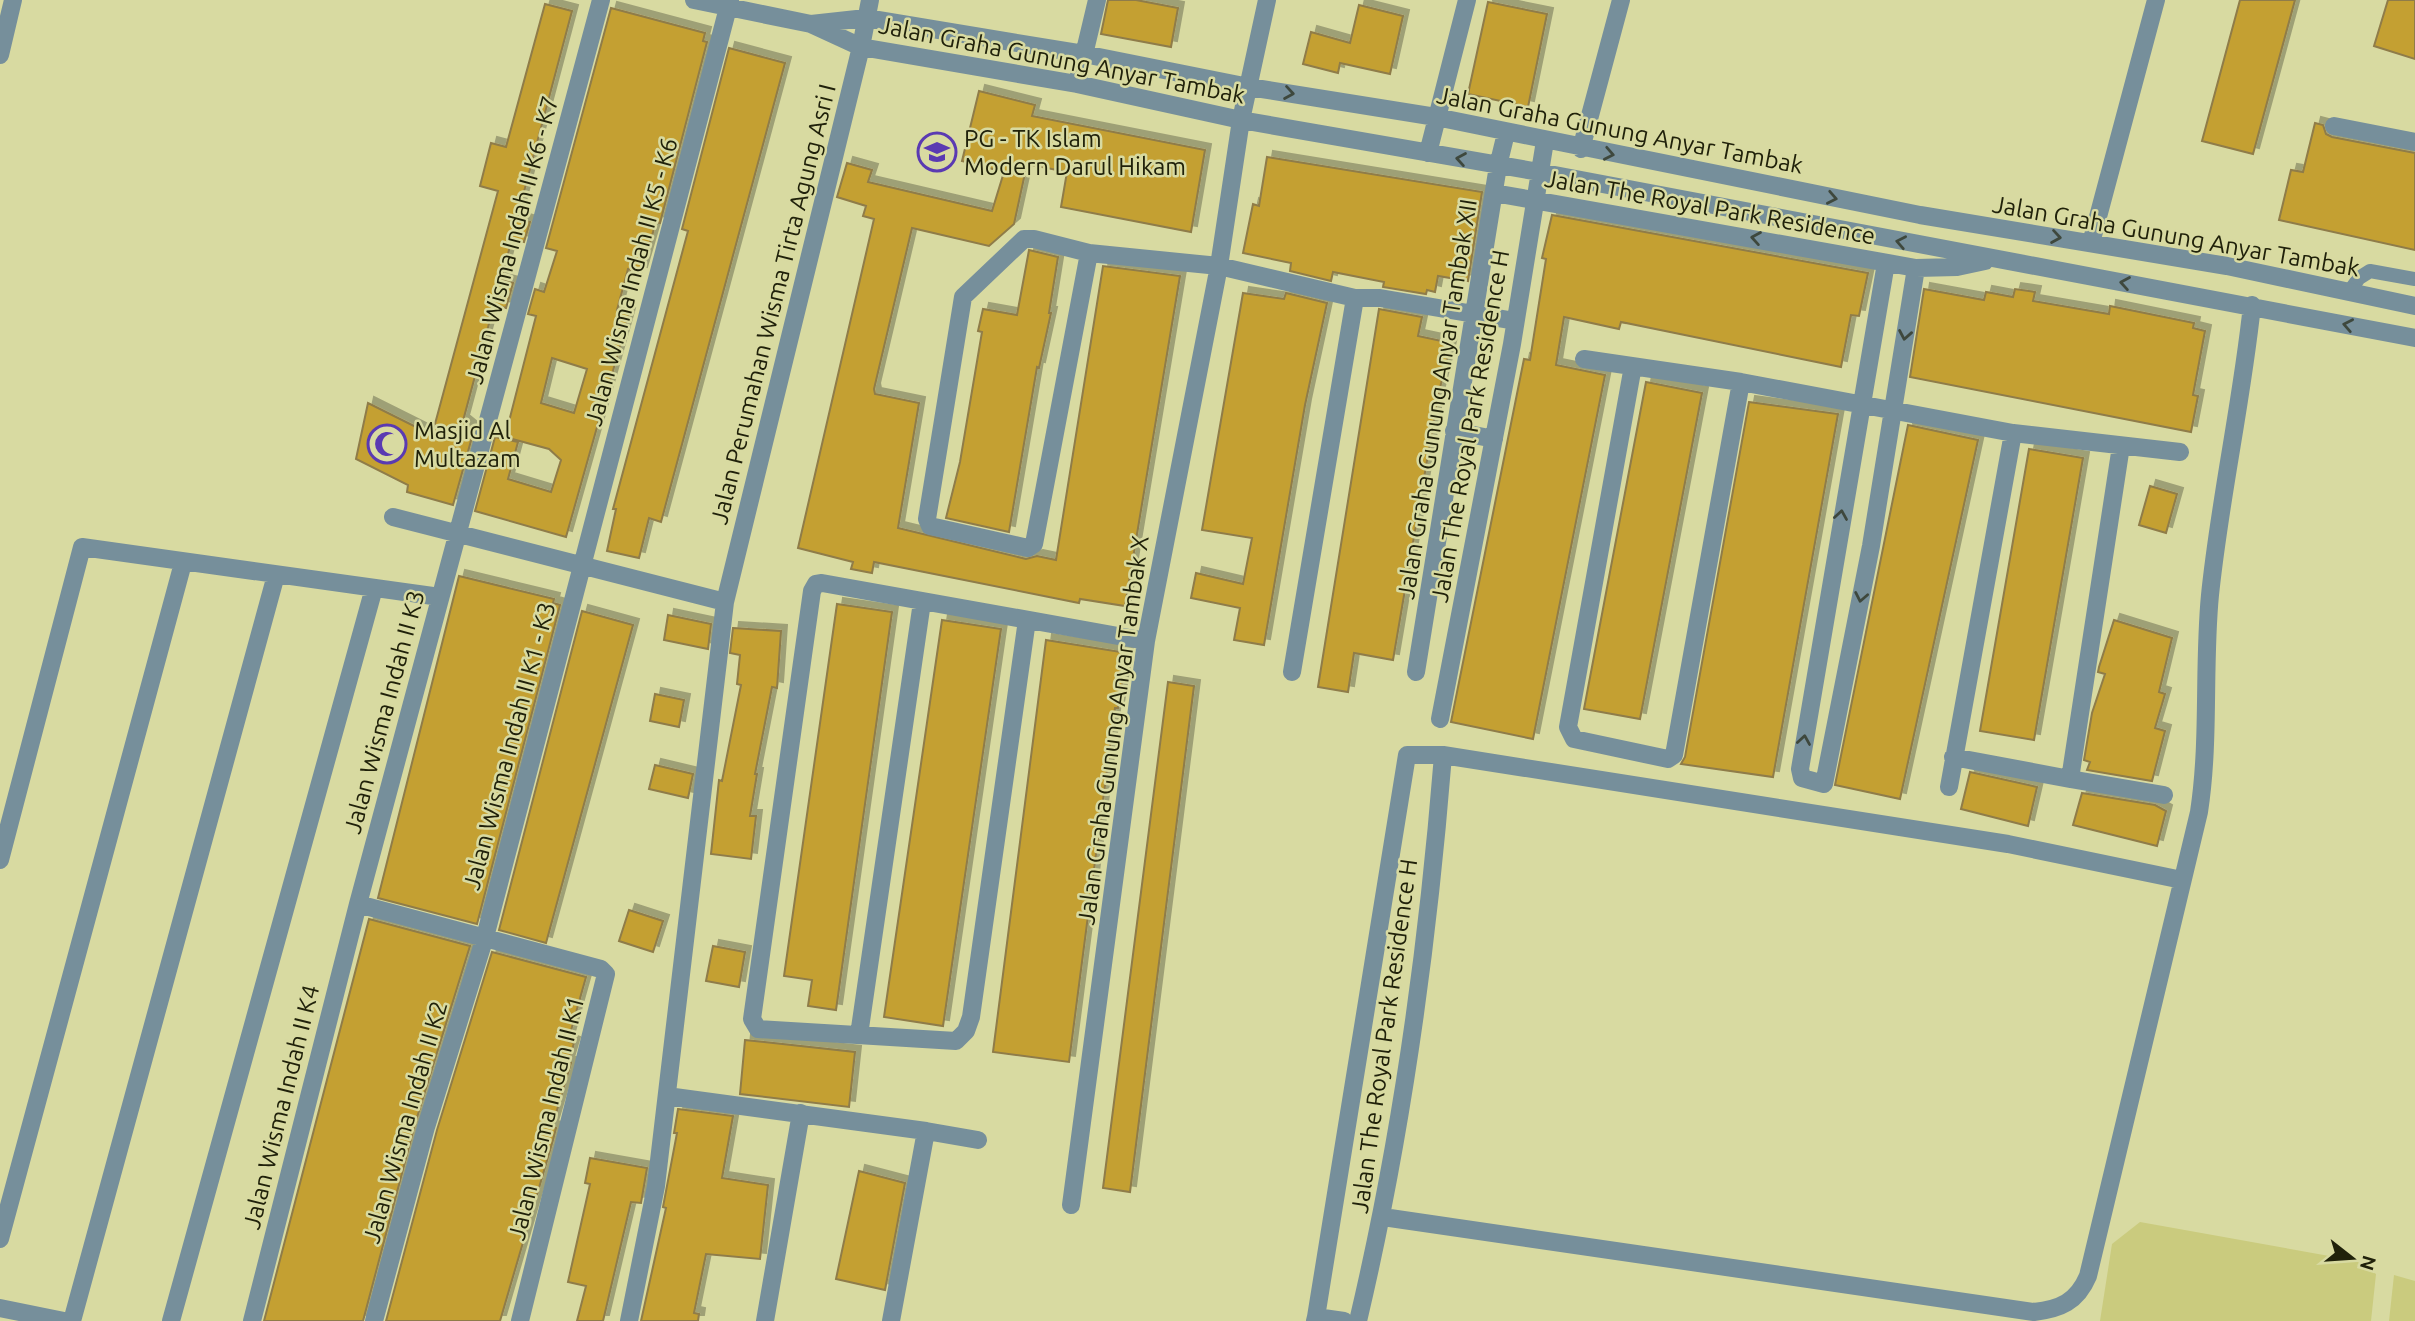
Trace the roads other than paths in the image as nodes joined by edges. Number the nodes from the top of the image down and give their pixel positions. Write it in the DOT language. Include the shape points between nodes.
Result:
graph roads {
  1 [pos="13,0"];
  2 [pos="601,0"];
  3 [pos="694,0"];
  4 [pos="1097,0"];
  5 [pos="1267,0"];
  6 [pos="1467,0"];
  7 [pos="1621,0"];
  8 [pos="2156,0"];
  9 [pos="729,4"];
  10 [pos="868,9"];
  11 [pos="811,24"];
  12 [pos="862,47"];
  13 [pos="1084,54"];
  14 [pos="0,55"];
  15 [pos="1077,84"];
  16 [pos="1248,87"];
  17 [pos="1436,117"];
  18 [pos="1241,120"];
  19 [pos="2333,126"];
  20 [pos="1506,132"];
  21 [pos="1545,141"];
  22 [pos="2415,142"];
  23 [pos="1581,149"];
  24 [pos="1428,153"];
  25 [pos="1498,166"];
  26 [pos="1539,172"];
  27 [pos="1494,193"];
  28 [pos="1535,200"];
  29 [pos="2091,243"];
  30 [pos="1088,253"];
  31 [pos="1992,259"];
  32 [pos="1886,264"];
  33 [pos="1219,266"];
  34 [pos="1916,268"];
  35 [pos="2415,279"];
  36 [pos="2349,292"];
  37 [pos="1355,298"];
  38 [pos="2252,305"];
  39 [pos="2415,306"];
  40 [pos="1477,314"];
  41 [pos="1511,320"];
  42 [pos="2415,338"];
  43 [pos="1584,359"];
  44 [pos="1633,366"];
  45 [pos="1741,382"];
  46 [pos="1860,404"];
  47 [pos="1893,409"];
  48 [pos="1456,431"];
  49 [pos="2013,433"];
  50 [pos="1490,438"];
  51 [pos="2121,446"];
  52 [pos="2180,452"];
  53 [pos="393,517"];
  54 [pos="458,533"];
  55 [pos="183,563"];
  56 [pos="581,568"];
  57 [pos="276,575"];
  58 [pos="374,588"];
  59 [pos="440,597"];
  60 [pos="725,602"];
  61 [pos="922,602"];
  62 [pos="1027,620"];
  63 [pos="1146,640"];
  64 [pos="1292,672"];
  65 [pos="1416,673"];
  66 [pos="1440,719"];
  67 [pos="1443,755"];
  68 [pos="1953,757"];
  69 [pos="2070,779"];
  70 [pos="1950,787"];
  71 [pos="2164,795"];
  72 [pos="0,860"];
  73 [pos="2182,880"];
  74 [pos="358,904"];
  75 [pos="485,937"];
  76 [pos="859,1035"];
  77 [pos="667,1096"];
  78 [pos="801,1113"];
  79 [pos="926,1131"];
  80 [pos="978,1140"];
  81 [pos="1071,1205"];
  82 [pos="1383,1217"];
  83 [pos="0,1239"];
  84 [pos="0,1308"];
  85 [pos="1316,1319"];
  86 [pos="1337,1320"];
  87 [pos="64,1321"];
  88 [pos="72,1321"];
  89 [pos="171,1321"];
  90 [pos="252,1321"];
  91 [pos="374,1321"];
  92 [pos="520,1321"];
  93 [pos="629,1321"];
  94 [pos="765,1321"];
  95 [pos="891,1321"];
  96 [pos="1344,1321"];
  97 [pos="1358,1321"];
  1 -- 14 [label="street"];
  2 -- 54 [label="street, Jalan Wisma Indah II K6 - K7"];
  3 -- 9 [label="street"];
  4 -- 13 [label="street"];
  5 -- 16 [label="street, Jalan Graha Gunung Anyar Tambak X"];
  6 -- 17 [label="street"];
  7 -- 23 [label="street"];
  8 -- 29 [label="street"];
  9 -- 11 [label="street"];
  9 -- 56 [label="street, Jalan Wisma Indah II K5 - K6"];
  10 -- 11 [label="street, Jalan Graha Gunung Anyar Tambak"];
  10 -- 12 [label="street, Jalan Perumahan Wisma Tirta Agung Asri I"];
  10 -- 13 [label="street, Jalan Graha Gunung Anyar Tambak"];
  11 -- 12 [label="street, Jalan Graha Gunung Anyar Tambak"];
  12 -- 15 [label="street, Jalan Graha Gunung Anyar Tambak"];
  12 -- 60 [label="street, Jalan Perumahan Wisma Tirta Agung Asri I"];
  13 -- 15 [label="street"];
  13 -- 16 [label="street, Jalan Graha Gunung Anyar Tambak"];
  15 -- 18 [label="street, Jalan Graha Gunung Anyar Tambak"];
  16 -- 17 [label="street, Jalan Graha Gunung Anyar Tambak, one-way"];
  16 -- 18 [label="street, Jalan Graha Gunung Anyar Tambak X"];
  17 -- 20 [label="street, Jalan Graha Gunung Anyar Tambak"];
  17 -- 24 [label="street"];
  18 -- 24 [label="street, Jalan Graha Gunung Anyar Tambak"];
  18 -- 33 [label="street, Jalan Graha Gunung Anyar Tambak X"];
  19 -- 22 [label="street"];
  20 -- 21 [label="street, Jalan Graha Gunung Anyar Tambak"];
  20 -- 25 [label="street, Jalan Graha Gunung Anyar Tambak XII"];
  21 -- 23 [label="street, Jalan Graha Gunung Anyar Tambak"];
  21 -- 26 [label="street, Jalan The Royal Park Residence H"];
  23 -- 29 [label="street, Jalan Graha Gunung Anyar Tambak, one-way"];
  25 -- 24 [label="street, Jalan Graha Gunung Anyar Tambak, one-way"];
  25 -- 26 [label="street, Jalan Graha Gunung Anyar Tambak"];
  25 -- 27 [label="street, Jalan Graha Gunung Anyar Tambak XII"];
  26 -- 28 [label="street, Jalan The Royal Park Residence H"];
  31 -- 26 [label="street, Jalan Graha Gunung Anyar Tambak, one-way"];
  27 -- 28 [label="street, Jalan The Royal Park Residence"];
  27 -- 40 [label="street, Jalan Graha Gunung Anyar Tambak XII"];
  32 -- 28 [label="street, Jalan The Royal Park Residence, one-way"];
  28 -- 41 [label="street, Jalan The Royal Park Residence H"];
  29 -- 36 [label="street, Jalan Graha Gunung Anyar Tambak"];
  30 -- 30 [label="street" via="1024,239 963,297 927,519 930,526 1028,548 1034,544"];
  30 -- 33 [label="street"];
  31 -- 34 [label="street, Jalan The Royal Park Residence" via="1957,267"];
  38 -- 31 [label="street, Jalan Graha Gunung Anyar Tambak, one-way"];
  32 -- 34 [label="street, Jalan The Royal Park Residence"];
  32 -- 46 [label="street"];
  33 -- 37 [label="street"];
  33 -- 63 [label="street, Jalan Graha Gunung Anyar Tambak X"];
  34 -- 47 [label="street, one-way"];
  35 -- 36 [label="lane" via="2370,271"];
  36 -- 39 [label="street, Jalan Graha Gunung Anyar Tambak"];
  37 -- 40 [label="street"];
  37 -- 64 [label="street"];
  42 -- 38 [label="street, Jalan Graha Gunung Anyar Tambak, one-way"];
  38 -- 73 [label="street" via="2210,598 2205,774"];
  40 -- 41 [label="street"];
  40 -- 48 [label="street, Jalan Graha Gunung Anyar Tambak XII"];
  41 -- 50 [label="street, Jalan The Royal Park Residence H"];
  43 -- 44 [label="street"];
  44 -- 45 [label="street"];
  44 -- 45 [label="street" via="1568,727 1574,739 1668,760 1674,755"];
  45 -- 46 [label="street"];
  46 -- 47 [label="street"];
  47 -- 46 [label="street, one-way" via="1824,784 1802,778 1800,769"];
  47 -- 49 [label="street"];
  48 -- 50 [label="street"];
  48 -- 65 [label="street, Jalan Graha Gunung Anyar Tambak XII"];
  49 -- 51 [label="street"];
  49 -- 68 [label="street"];
  50 -- 66 [label="street, Jalan The Royal Park Residence H"];
  51 -- 52 [label="street"];
  51 -- 69 [label="street"];
  53 -- 54 [label="street"];
  54 -- 56 [label="street"];
  54 -- 59 [label="street, Jalan Wisma Indah II K3"];
  55 -- 57 [label="street"];
  55 -- 72 [label="street" via="82,547"];
  55 -- 83 [label="street"];
  56 -- 60 [label="street"];
  56 -- 75 [label="street, Jalan Wisma Indah II K1 - K3"];
  57 -- 58 [label="street"];
  57 -- 88 [label="street"];
  58 -- 59 [label="street"];
  58 -- 89 [label="street"];
  59 -- 74 [label="street, Jalan Wisma Indah II K3"];
  60 -- 77 [label="street, Jalan Perumahan Wisma Tirta Agung Asri I"];
  61 -- 62 [label="street"];
  61 -- 76 [label="street"];
  61 -- 76 [label="street" via="822,583 812,590 752,1019 758,1029"];
  62 -- 63 [label="street"];
  62 -- 76 [label="street" via="966,1031 956,1041"];
  63 -- 81 [label="street, Jalan Graha Gunung Anyar Tambak X"];
  67 -- 73 [label="street" via="2008,844"];
  67 -- 82 [label="street, Jalan The Royal Park Residence H" via="1422,968"];
  67 -- 85 [label="street" via="1407,755"];
  68 -- 69 [label="street"];
  68 -- 70 [label="street"];
  69 -- 71 [label="street"];
  73 -- 82 [label="street" via="2088,1276 2076,1296 2054,1310 2034,1312"];
  74 -- 75 [label="street, Jalan Wisma Indah II K1"];
  74 -- 90 [label="street, Jalan Wisma Indah II K4"];
  75 -- 91 [label="street, Jalan Wisma Indah II K2" via="426,1127"];
  75 -- 92 [label="street, Jalan Wisma Indah II K1" via="606,974"];
  77 -- 78 [label="street"];
  77 -- 93 [label="street, Jalan Perumahan Wisma Tirta Agung Asri I" via="656,1186"];
  78 -- 79 [label="street"];
  78 -- 94 [label="street"];
  79 -- 80 [label="street"];
  79 -- 95 [label="street"];
  82 -- 97 [label="street, Jalan The Royal Park Residence H"];
  84 -- 87 [label="street"];
  85 -- 86 [label="street"];
  86 -- 96 [label="street"];
}
